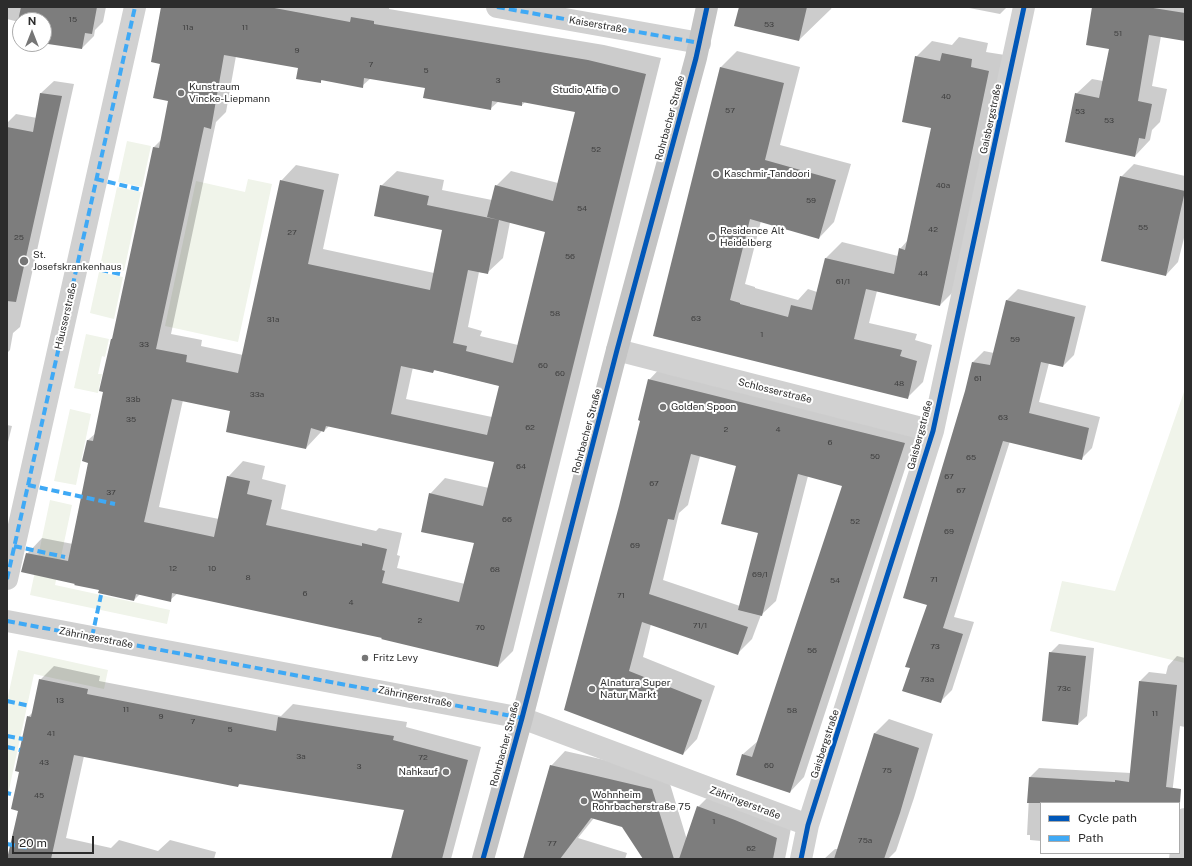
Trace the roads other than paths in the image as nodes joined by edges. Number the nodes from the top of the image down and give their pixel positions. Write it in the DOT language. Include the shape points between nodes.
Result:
graph roads {
  1 [pos="135,7"];
  2 [pos="497,7"];
  3 [pos="707,7"];
  4 [pos="1024,7"];
  5 [pos="700,43"];
  6 [pos="617,350"];
  7 [pos="933,431"];
  8 [pos="7,579"];
  9 [pos="7,621"];
  10 [pos="522,718"];
  11 [pos="1185,819"];
  12 [pos="808,825"];
  13 [pos="483,859"];
  14 [pos="801,859"];
  15 [pos="1180,859"];
  1 -- 8 [label="street, Häusserstraße"];
  2 -- 5 [label="street, Kaiserstraße"];
  3 -- 5 [label="main road, Rohrbacher Straße"];
  4 -- 7 [label="street, Gaisbergstraße"];
  5 -- 6 [label="main road, Rohrbacher Straße"];
  6 -- 7 [label="street, Schlosserstraße"];
  6 -- 10 [label="main road, Rohrbacher Straße"];
  7 -- 12 [label="street, Gaisbergstraße"];
  9 -- 10 [label="street, Zähringerstraße"];
  10 -- 12 [label="street, Zähringerstraße"];
  10 -- 13 [label="main road, Rohrbacher Straße"];
  11 -- 15 [label="street"];
  12 -- 14 [label="street, Gaisbergstraße"];
}
